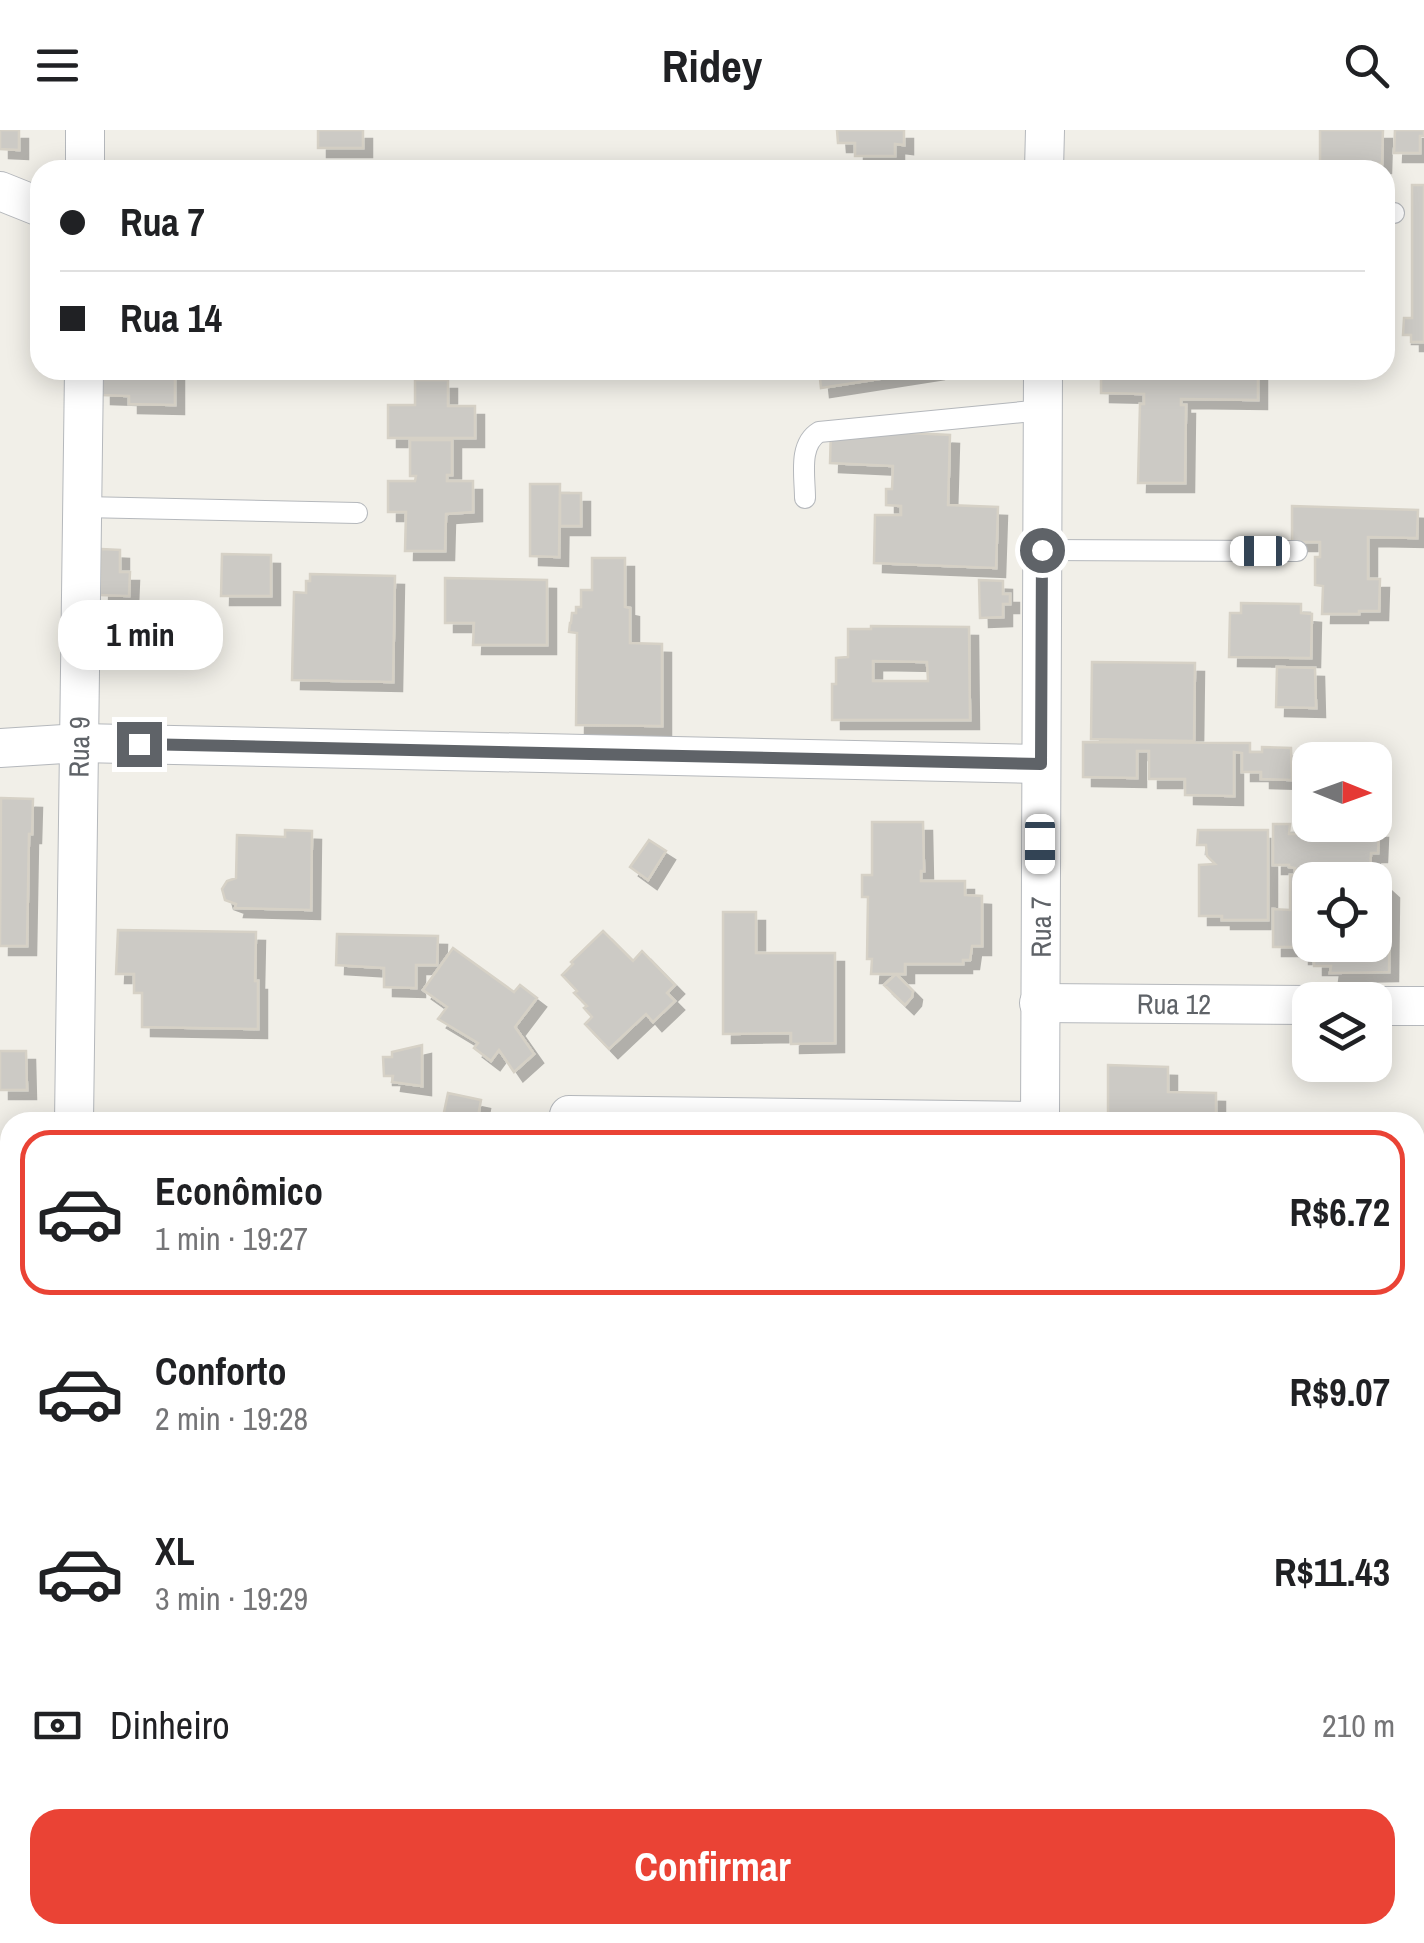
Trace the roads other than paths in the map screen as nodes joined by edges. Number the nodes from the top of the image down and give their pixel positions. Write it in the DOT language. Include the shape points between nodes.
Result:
graph roads {
  1 [pos="85,130"];
  2 [pos="1045,130"];
  3 [pos="85,160"];
  4 [pos="1044,160"];
  5 [pos="0,190"];
  6 [pos="30,203"];
  7 [pos="84,380"];
  8 [pos="1043,380"];
  9 [pos="1043,410"];
  10 [pos="805,498"];
  11 [pos="83,507"];
  12 [pos="356,514"];
  13 [pos="1042,550"];
  14 [pos="1297,551"];
  15 [pos="80,742"];
  16 [pos="0,748"];
  17 [pos="1041,764"];
  18 [pos="1039,1003"];
  19 [pos="1292,1005"];
  20 [pos="1392,1006"];
  21 [pos="1424,1006"];
  22 [pos="74,1112"];
  23 [pos="1040,1112"];
  1 -- 3 [label="street"];
  2 -- 4 [label="street"];
  5 -- 6 [label="street"];
  7 -- 11 [label="street, Rua 9"];
  8 -- 9 [label="street, Rua 7"];
  9 -- 10 [label="lane" via="819,432 808,438"];
  9 -- 13 [label="street, Rua 7"];
  11 -- 12 [label="lane"];
  11 -- 15 [label="street, Rua 9"];
  13 -- 14 [label="lane"];
  13 -- 17 [label="street, Rua 7"];
  15 -- 16 [label="street"];
  15 -- 17 [label="street"];
  15 -- 22 [label="street, Rua 9"];
  17 -- 18 [label="street, Rua 7"];
  18 -- 19 [label="street, Rua 12"];
  18 -- 23 [label="street, Rua 7"];
  20 -- 21 [label="street"];
}
